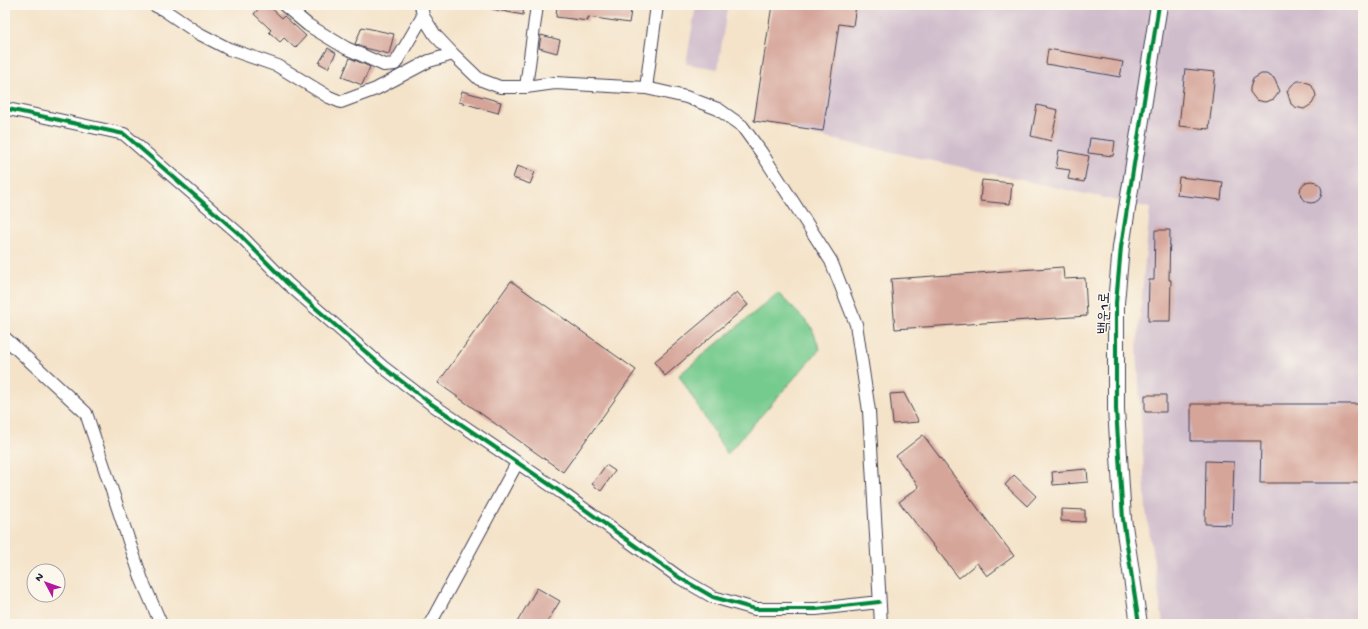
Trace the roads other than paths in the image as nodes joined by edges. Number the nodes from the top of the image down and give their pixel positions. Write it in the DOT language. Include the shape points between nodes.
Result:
graph roads {
  1 [pos="154,5"];
  2 [pos="284,5"];
  3 [pos="537,5"];
  4 [pos="657,5"];
  5 [pos="1159,5"];
  6 [pos="422,11"];
  7 [pos="453,54"];
  8 [pos="526,88"];
  9 [pos="646,88"];
  10 [pos="5,111"];
  11 [pos="5,338"];
  12 [pos="518,463"];
  13 [pos="879,602"];
  14 [pos="161,624"];
  15 [pos="430,624"];
  16 [pos="881,624"];
  17 [pos="1138,624"];
  1 -- 7 [label="street" via="198,33 229,49 278,66 341,102 376,89 429,61"];
  2 -- 6 [label="street" via="308,25 384,65 395,64"];
  3 -- 8 [label="street"];
  4 -- 9 [label="street"];
  5 -- 17 [label="main road, 백운1로" via="1121,246 1116,303 1116,408 1123,519"];
  6 -- 7 [label="street" via="435,35"];
  7 -- 8 [label="street" via="479,79 500,87"];
  8 -- 9 [label="street" via="555,83"];
  9 -- 13 [label="street" via="686,96 718,109 742,126 831,261 856,324 869,411"];
  10 -- 12 [label="street" via="8,109 124,134 238,233 287,283 383,367 430,403"];
  11 -- 14 [label="street" via="86,413 142,580"];
  12 -- 13 [label="street" via="680,578 713,597 755,609 816,610"];
  12 -- 15 [label="street"];
  13 -- 16 [label="street"];
}
